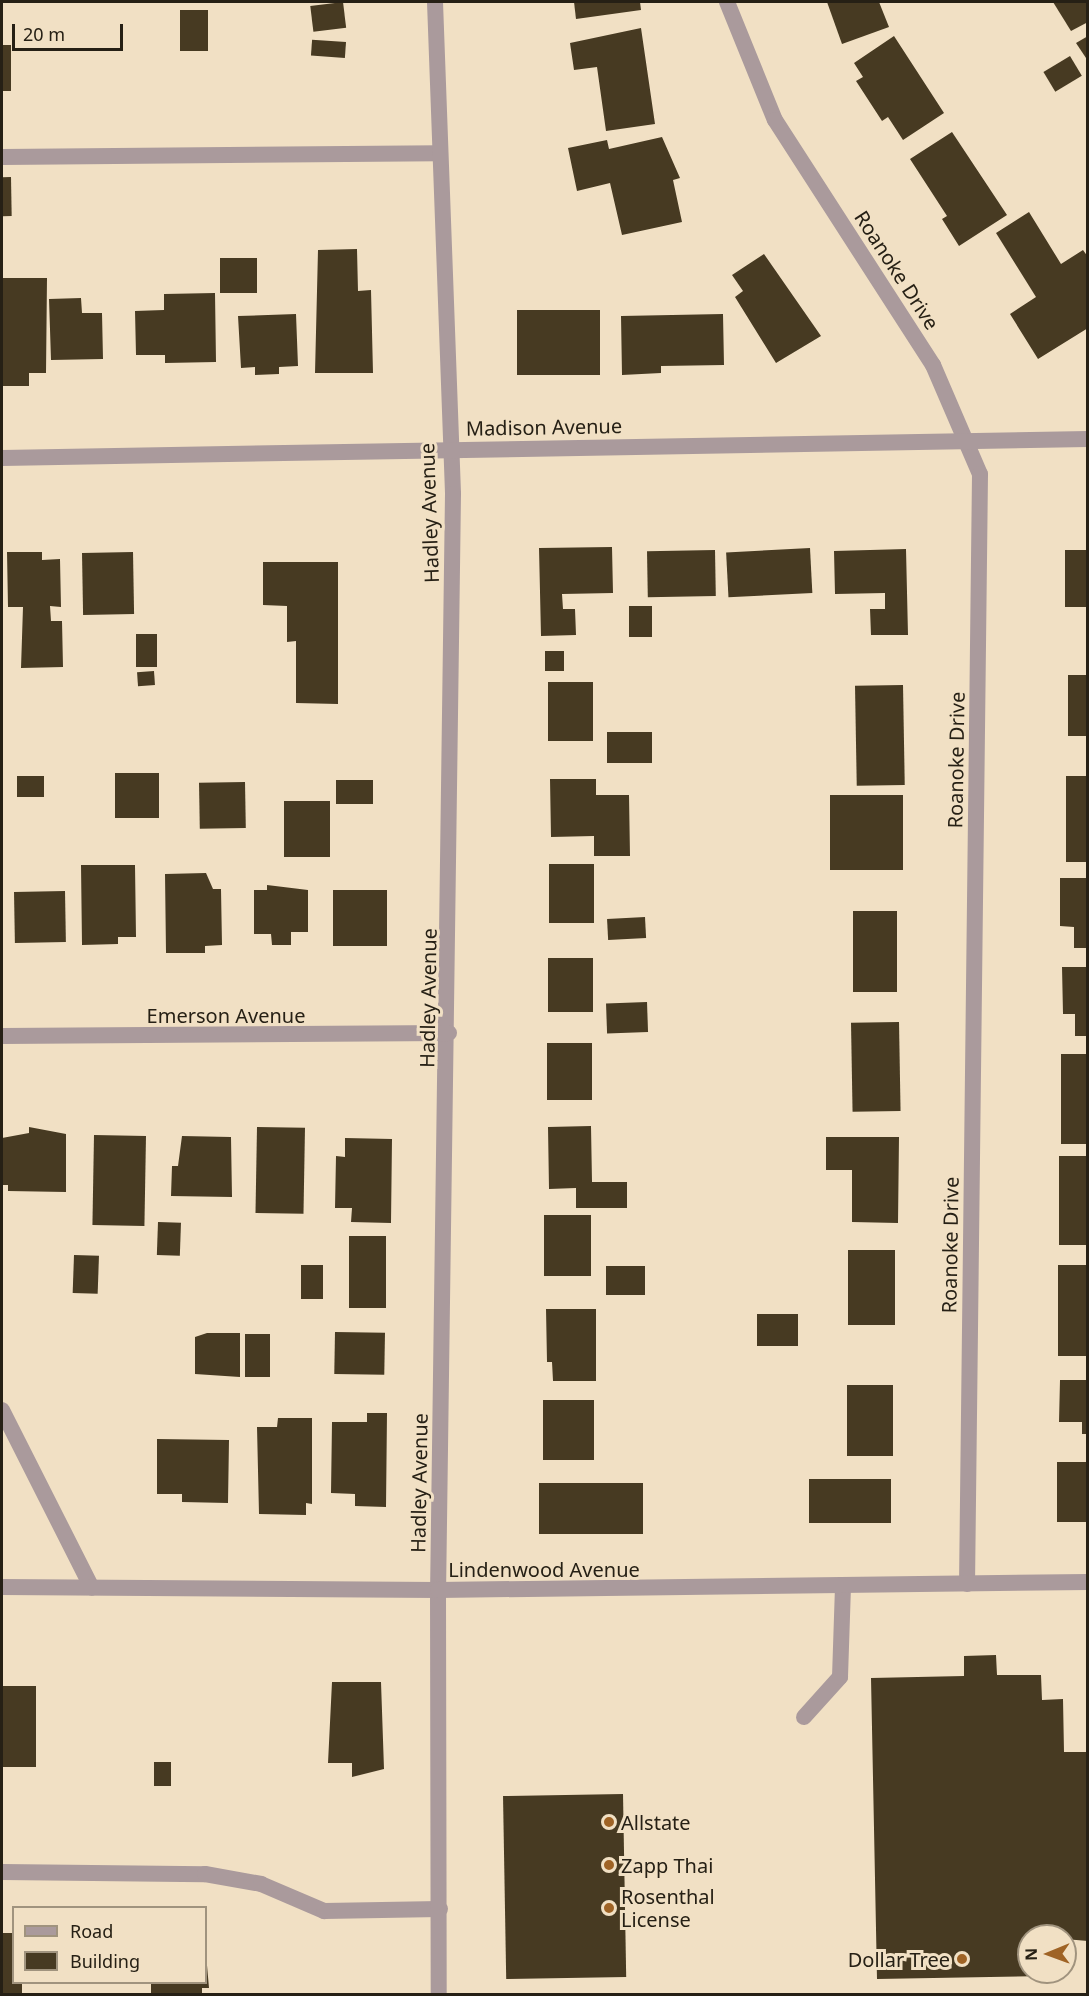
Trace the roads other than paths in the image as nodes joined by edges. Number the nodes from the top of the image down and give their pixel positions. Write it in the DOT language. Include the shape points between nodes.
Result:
graph roads {
  1 [pos="435,2"];
  2 [pos="727,2"];
  3 [pos="438,153"];
  4 [pos="2,157"];
  5 [pos="1088,439"];
  6 [pos="966,441"];
  7 [pos="448,450"];
  8 [pos="2,458"];
  9 [pos="449,1033"];
  10 [pos="2,1036"];
  11 [pos="2,1410"];
  12 [pos="1088,1582"];
  13 [pos="967,1584"];
  14 [pos="843,1586"];
  15 [pos="2,1587"];
  16 [pos="92,1588"];
  17 [pos="438,1590"];
  18 [pos="804,1717"];
  19 [pos="2,1872"];
  20 [pos="440,1909"];
  21 [pos="440,1995"];
  1 -- 3 [label="street, Hadley Avenue"];
  2 -- 6 [label="street, Roanoke Drive" via="775,120 907,321"];
  3 -- 4 [label="street"];
  3 -- 7 [label="street, Hadley Avenue"];
  5 -- 6 [label="street, Madison Avenue"];
  6 -- 7 [label="street, Madison Avenue"];
  6 -- 13 [label="street, Roanoke Drive" via="980,474"];
  7 -- 8 [label="street, Madison Avenue"];
  7 -- 9 [label="street, Hadley Avenue" via="453,494"];
  9 -- 10 [label="street, Emerson Avenue"];
  9 -- 17 [label="street, Hadley Avenue"];
  11 -- 16 [label="street"];
  12 -- 13 [label="street, Lindenwood Avenue"];
  13 -- 14 [label="street, Lindenwood Avenue"];
  14 -- 17 [label="street, Lindenwood Avenue"];
  14 -- 18 [label="street" via="843,1666"];
  15 -- 16 [label="street, Lindenwood Avenue"];
  16 -- 17 [label="street, Lindenwood Avenue"];
  17 -- 20 [label="street, Hadley Avenue"];
  19 -- 20 [label="street" via="205,1874 261,1884 324,1911"];
  20 -- 21 [label="street, Hadley Avenue"];
}
